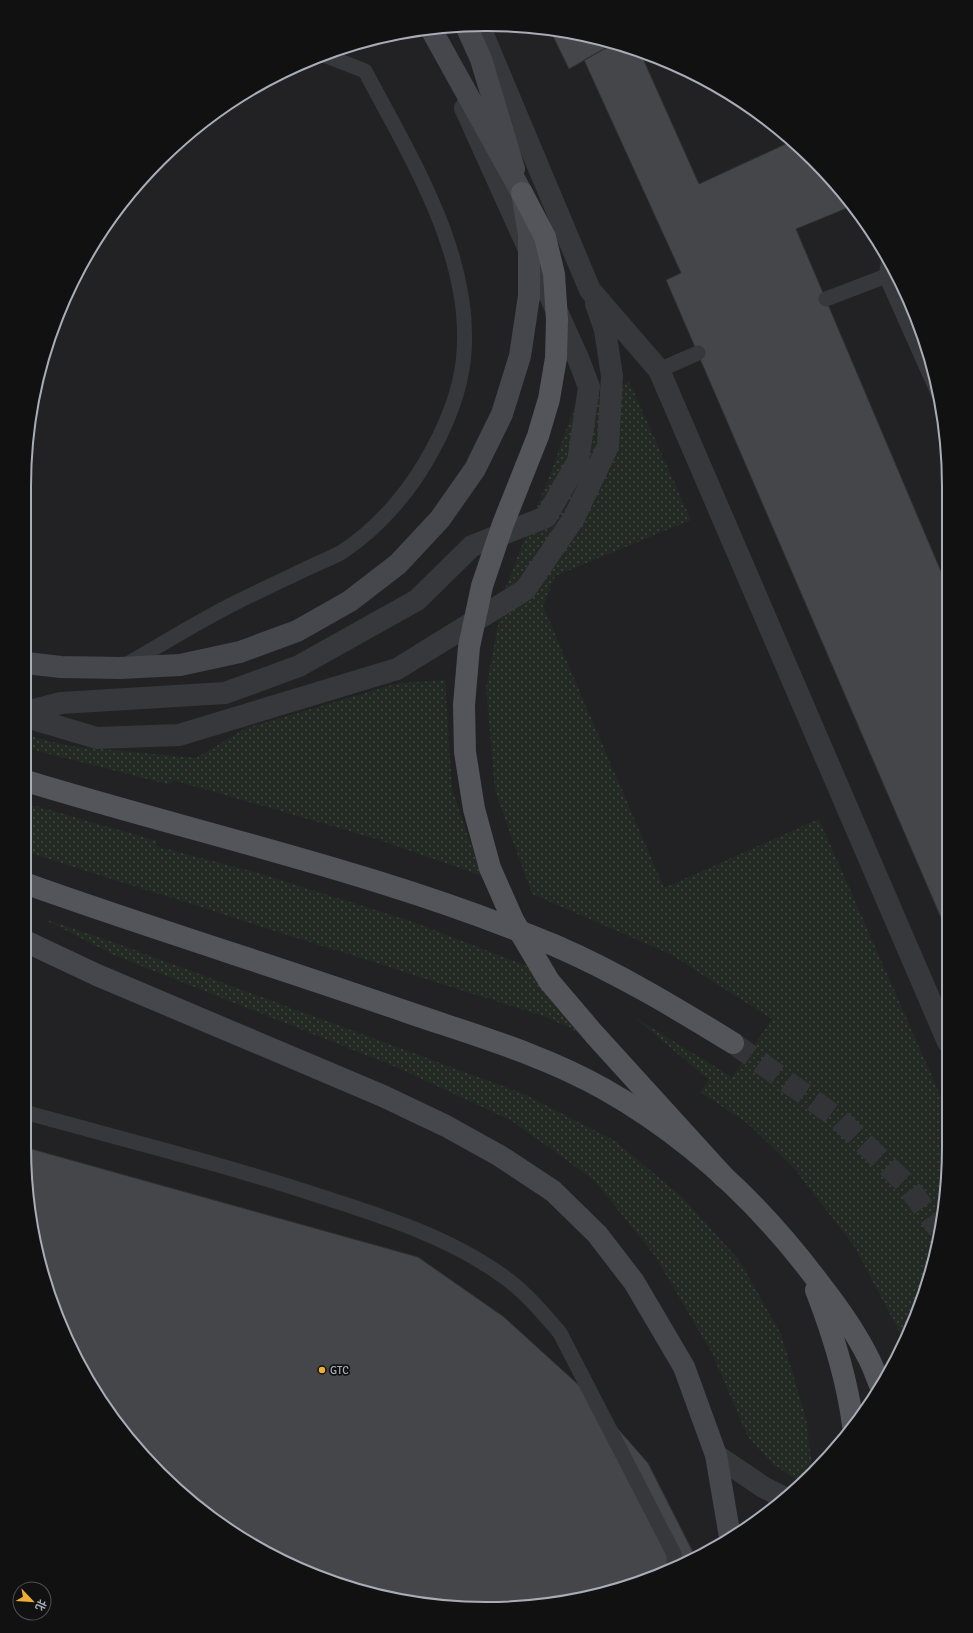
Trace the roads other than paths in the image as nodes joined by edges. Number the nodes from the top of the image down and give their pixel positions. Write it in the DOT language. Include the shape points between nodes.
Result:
graph roads {
  1 [pos="482,31"];
  2 [pos="469,32"];
  3 [pos="432,34"];
  4 [pos="432,34"];
  5 [pos="332,58"];
  6 [pos="522,194"];
  7 [pos="887,270"];
  8 [pos="886,276"];
  9 [pos="590,290"];
  10 [pos="826,299"];
  11 [pos="698,353"];
  12 [pos="924,361"];
  13 [pos="659,370"];
  14 [pos="31,664"];
  15 [pos="120,668"];
  16 [pos="31,711"];
  17 [pos="31,718"];
  18 [pos="31,783"];
  19 [pos="31,885"];
  20 [pos="31,944"];
  21 [pos="942,1028"];
  22 [pos="734,1043"];
  23 [pos="31,1114"];
  24 [pos="724,1177"];
  25 [pos="806,1265"];
  26 [pos="878,1379"];
  27 [pos="852,1419"];
  28 [pos="716,1455"];
  29 [pos="779,1495"];
  30 [pos="729,1532"];
  31 [pos="674,1561"];
  1 -- 9 [label="street"];
  2 -- 6 [label="main road, bridge" via="481,59"];
  3 -- 6 [label="main road, bridge"];
  4 -- 16 [label="street" via="590,387 578,461 546,517 472,546 416,600 298,666 225,693 61,703"];
  5 -- 15 [label="lane" via="365,71 424,184 445,233 459,282 464,320 463,363 454,402 424,466 374,527 341,552 232,604"];
  6 -- 15 [label="main road, bridge" via="530,235 530,296 520,356 502,414 475,469 440,519 398,564 350,601 297,631 240,652 180,665"];
  6 -- 24 [label="main road, bridge" via="545,237 554,274 556,358 542,422 482,586 469,647 464,705 465,752 474,809 490,868 513,920 549,981"];
  7 -- 8 [label="lane"];
  8 -- 10 [label="lane"];
  8 -- 12 [label="lane"];
  9 -- 13 [label="street"];
  9 -- 17 [label="street" via="605,330 612,376 608,446 574,518 525,590 398,670 180,735 97,738"];
  11 -- 13 [label="lane"];
  13 -- 21 [label="street"];
  14 -- 15 [label="main road"];
  18 -- 22 [label="main road" via="313,863 472,913 558,947 613,974"];
  19 -- 24 [label="main road, bridge" via="284,969 546,1060 603,1089 642,1113"];
  20 -- 28 [label="main road" via="97,976 404,1106 500,1156 553,1191 597,1234 634,1282 684,1367"];
  23 -- 31 [label="lane" via="259,1176 389,1218 454,1247 500,1274 535,1304 560,1333 674,1554"];
  24 -- 25 [label="main road" via="768,1220"];
  25 -- 26 [label="main road" via="842,1313 868,1357"];
  25 -- 27 [label="main road" via="843,1369"];
  28 -- 29 [label="street"];
  28 -- 30 [label="main road"];
}
